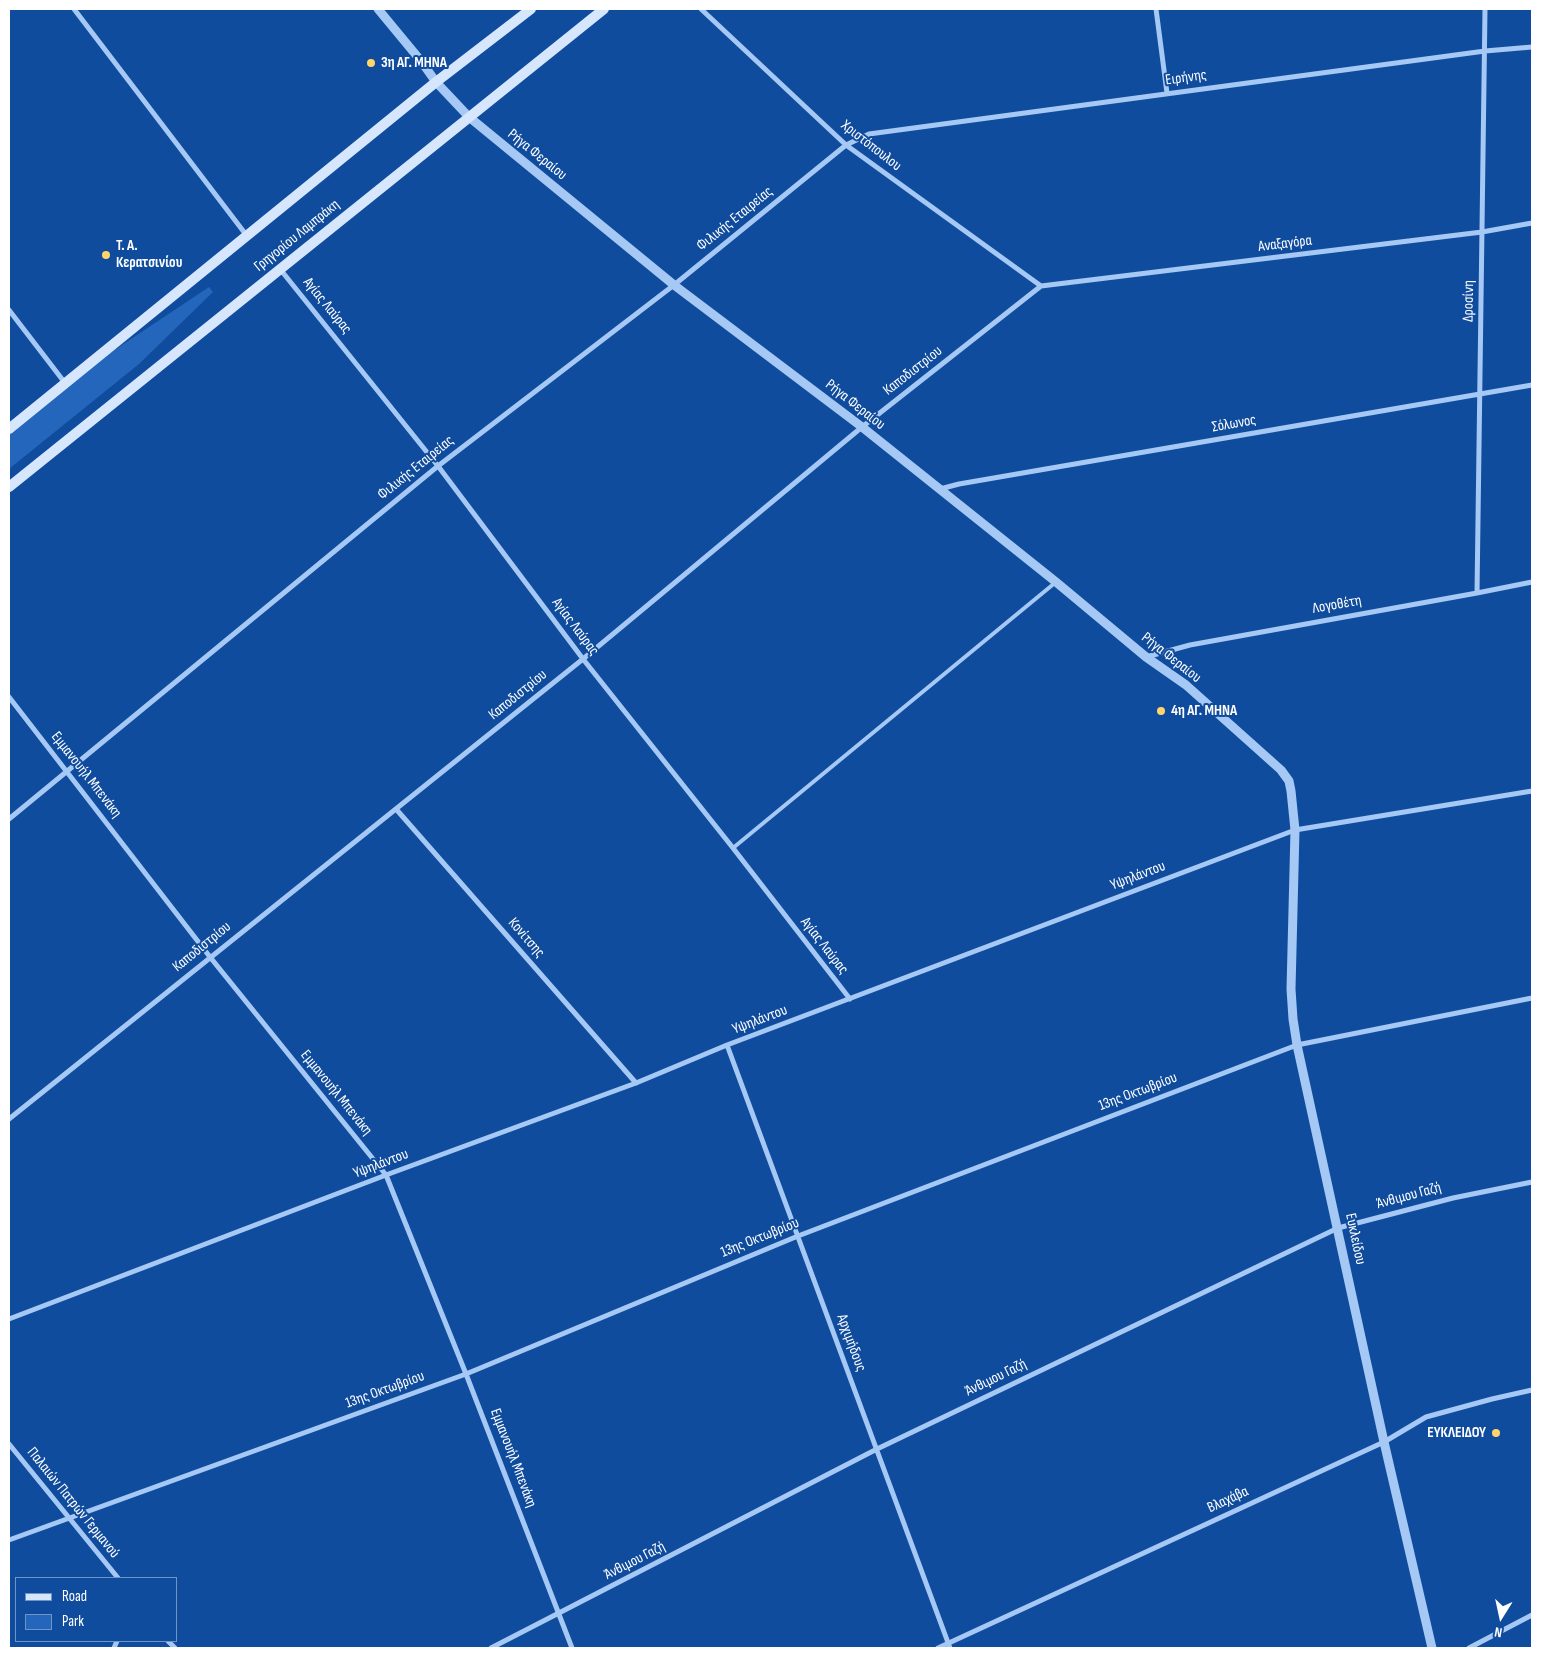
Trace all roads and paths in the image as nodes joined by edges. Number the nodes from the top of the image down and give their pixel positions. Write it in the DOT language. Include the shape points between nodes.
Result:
graph roads {
  1 [pos="74,9"];
  2 [pos="378,9"];
  3 [pos="531,9"];
  4 [pos="604,9"];
  5 [pos="700,9"];
  6 [pos="1156,9"];
  7 [pos="1485,9"];
  8 [pos="1532,47"];
  9 [pos="1485,50"];
  10 [pos="436,82"];
  11 [pos="1167,94"];
  12 [pos="469,117"];
  13 [pos="846,145"];
  14 [pos="1532,223"];
  15 [pos="1482,232"];
  16 [pos="247,236"];
  17 [pos="280,269"];
  18 [pos="674,285"];
  19 [pos="1040,286"];
  20 [pos="9,310"];
  21 [pos="65,383"];
  22 [pos="1532,385"];
  23 [pos="1480,393"];
  24 [pos="862,428"];
  25 [pos="9,429"];
  26 [pos="438,466"];
  27 [pos="9,487"];
  28 [pos="940,490"];
  29 [pos="1056,582"];
  30 [pos="1532,582"];
  31 [pos="1477,593"];
  32 [pos="1146,657"];
  33 [pos="583,659"];
  34 [pos="9,697"];
  35 [pos="67,771"];
  36 [pos="1532,791"];
  37 [pos="396,809"];
  38 [pos="9,819"];
  39 [pos="1295,830"];
  40 [pos="733,848"];
  41 [pos="210,957"];
  42 [pos="1532,998"];
  43 [pos="850,999"];
  44 [pos="1297,1045"];
  45 [pos="727,1046"];
  46 [pos="636,1083"];
  47 [pos="9,1119"];
  48 [pos="386,1175"];
  49 [pos="1532,1182"];
  50 [pos="1338,1228"];
  51 [pos="798,1236"];
  52 [pos="9,1319"];
  53 [pos="466,1374"];
  54 [pos="1532,1390"];
  55 [pos="1384,1442"];
  56 [pos="9,1444"];
  57 [pos="877,1449"];
  58 [pos="69,1518"];
  59 [pos="9,1540"];
  60 [pos="117,1577"];
  61 [pos="560,1614"];
  62 [pos="1532,1615"];
  63 [pos="949,1646"];
  64 [pos="491,1648"];
  65 [pos="572,1648"];
  66 [pos="938,1648"];
  67 [pos="1432,1648"];
  68 [pos="1469,1648"];
  1 -- 16 [label="street"];
  2 -- 10 [label="street, Ρήγα Φεραίου"];
  3 -- 10 [label="main road"];
  4 -- 12 [label="main road, Γρηγορίου Λαμπράκη"];
  5 -- 13 [label="street, Χριστόπουλου"];
  6 -- 11 [label="street"];
  7 -- 9 [label="street, Δροσίνη"];
  8 -- 9 [label="street, Ειρήνης"];
  9 -- 11 [label="street, Ειρήνης"];
  9 -- 15 [label="street, Δροσίνη"];
  10 -- 12 [label="street, Ρήγα Φεραίου"];
  10 -- 16 [label="main road"];
  11 -- 13 [label="street, Ειρήνης" via="869,134"];
  12 -- 17 [label="main road, Γρηγορίου Λαμπράκη"];
  12 -- 18 [label="street, Ρήγα Φεραίου"];
  13 -- 18 [label="street, Φιλικής Εταιρείας"];
  13 -- 19 [label="street, Χριστόπουλου"];
  14 -- 15 [label="street, Αναξαγόρα"];
  15 -- 19 [label="street, Αναξαγόρα"];
  15 -- 23 [label="street, Δροσίνη"];
  16 -- 21 [label="main road"];
  17 -- 26 [label="street, Αγίας Λαύρας"];
  17 -- 27 [label="main road, Γρηγορίου Λαμπράκη"];
  18 -- 24 [label="street, Ρήγα Φεραίου"];
  18 -- 26 [label="street, Φιλικής Εταιρείας"];
  19 -- 24 [label="street, Καποδιστρίου"];
  20 -- 21 [label="street"];
  21 -- 25 [label="main road"];
  22 -- 23 [label="street, Σόλωνος"];
  23 -- 28 [label="street, Σόλωνος" via="959,484"];
  23 -- 31 [label="street, Δροσίνη"];
  24 -- 28 [label="street, Ρήγα Φεραίου"];
  24 -- 33 [label="street, Καποδιστρίου"];
  26 -- 33 [label="street, Αγίας Λαύρας"];
  26 -- 35 [label="street, Φιλικής Εταιρείας"];
  28 -- 29 [label="street, Ρήγα Φεραίου"];
  29 -- 32 [label="street, Ρήγα Φεραίου"];
  29 -- 40 [label="lane"];
  30 -- 31 [label="street, Λογοθέτη"];
  31 -- 32 [label="street, Λογοθέτη" via="1190,644"];
  32 -- 39 [label="street, Ρήγα Φεραίου" via="1186,685 1282,770 1289,781"];
  33 -- 37 [label="street, Καποδιστρίου"];
  33 -- 40 [label="street, Αγίας Λαύρας"];
  34 -- 35 [label="street, Εμμανουήλ Μπενάκη"];
  35 -- 38 [label="street, Φιλικής Εταιρείας"];
  35 -- 41 [label="street, Εμμανουήλ Μπενάκη"];
  36 -- 39 [label="street, Υψηλάντου"];
  37 -- 41 [label="street, Καποδιστρίου"];
  37 -- 46 [label="street, Κονίτσης"];
  39 -- 43 [label="street, Υψηλάντου"];
  39 -- 44 [label="street, Ευκλείδου" via="1291,989"];
  40 -- 43 [label="street, Αγίας Λαύρας"];
  41 -- 47 [label="street, Καποδιστρίου"];
  41 -- 48 [label="street, Εμμανουήλ Μπενάκη"];
  42 -- 44 [label="street, 13ης Οκτωβρίου"];
  43 -- 45 [label="street, Υψηλάντου"];
  44 -- 50 [label="street, Ευκλείδου"];
  44 -- 51 [label="street, 13ης Οκτωβρίου"];
  45 -- 46 [label="street, Υψηλάντου"];
  45 -- 51 [label="street, Αρχιμήδους"];
  46 -- 48 [label="street, Υψηλάντου"];
  48 -- 52 [label="street, Υψηλάντου"];
  48 -- 53 [label="street, Εμμανουήλ Μπενάκη"];
  49 -- 50 [label="street, Άνθιμου Γαζή" via="1453,1198"];
  50 -- 55 [label="street, Ευκλείδου"];
  50 -- 57 [label="street, Άνθιμου Γαζή"];
  51 -- 53 [label="street, 13ης Οκτωβρίου"];
  51 -- 57 [label="street, Αρχιμήδους"];
  53 -- 58 [label="street, 13ης Οκτωβρίου"];
  53 -- 61 [label="street, Εμμανουήλ Μπενάκη"];
  54 -- 55 [label="street, Βλαχάβα" via="1426,1417"];
  55 -- 63 [label="street, Βλαχάβα"];
  55 -- 67 [label="street, Ευκλείδου"];
  56 -- 58 [label="street, Παλαιών Πατρών Γερμανού"];
  57 -- 61 [label="street, Άνθιμου Γαζή"];
  57 -- 63 [label="street, Αρχιμήδους"];
  58 -- 59 [label="street, 13ης Οκτωβρίου"];
  58 -- 60 [label="street, Παλαιών Πατρών Γερμανού"];
  61 -- 64 [label="street, Άνθιμου Γαζή"];
  61 -- 65 [label="street, Εμμανουήλ Μπενάκη"];
  62 -- 68 [label="street"];
  63 -- 66 [label="street, Βλαχάβα"];
}
